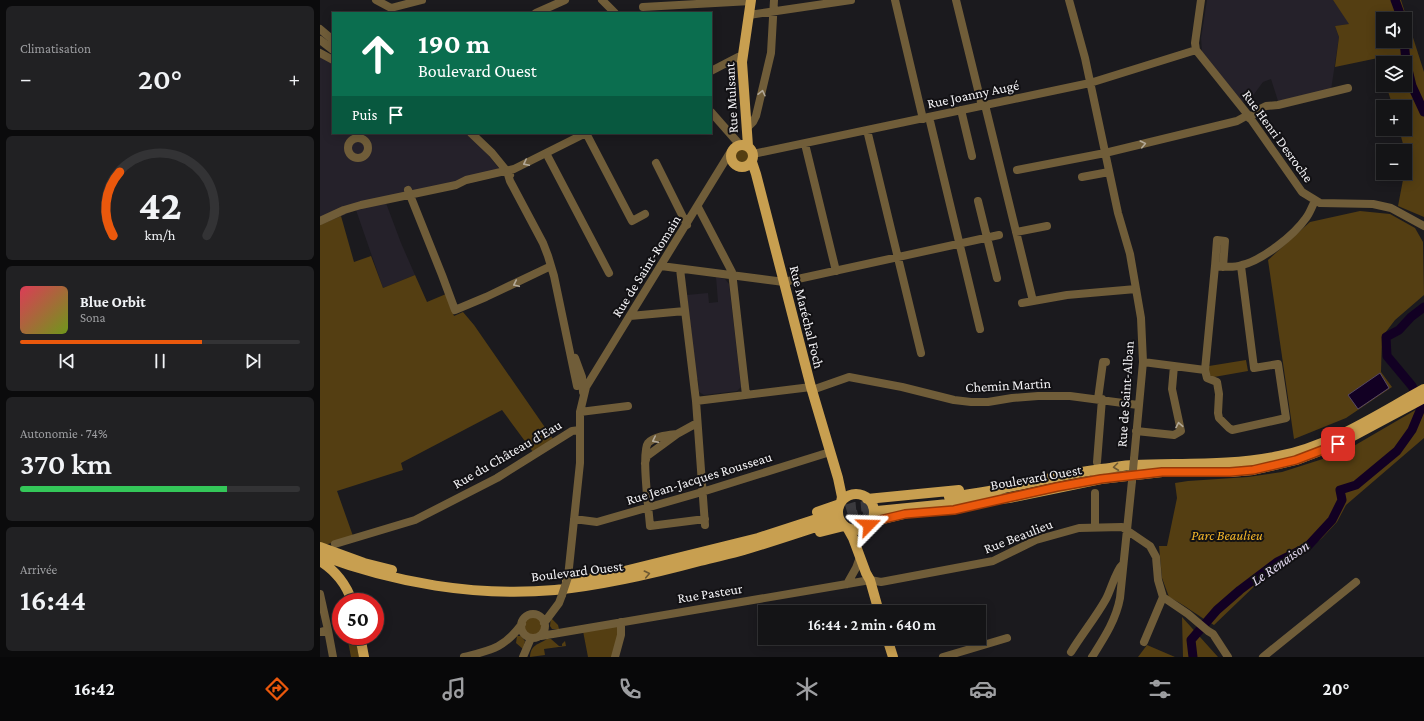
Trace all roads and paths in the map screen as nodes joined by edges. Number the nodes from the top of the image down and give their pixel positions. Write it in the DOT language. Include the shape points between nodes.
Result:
graph roads {
  1 [pos="376,0"];
  2 [pos="422,0"];
  3 [pos="565,0"];
  4 [pos="602,0"];
  5 [pos="774,0"];
  6 [pos="851,0"];
  7 [pos="895,0"];
  8 [pos="956,0"];
  9 [pos="1069,0"];
  10 [pos="1201,0"];
  11 [pos="751,1"];
  12 [pos="643,7"];
  13 [pos="391,10"];
  14 [pos="538,12"];
  15 [pos="614,12"];
  16 [pos="774,12"];
  17 [pos="749,15"];
  18 [pos="320,29"];
  19 [pos="332,39"];
  20 [pos="320,40"];
  21 [pos="320,47"];
  22 [pos="332,49"];
  23 [pos="1196,50"];
  24 [pos="320,53"];
  25 [pos="332,53"];
  26 [pos="743,56"];
  27 [pos="332,59"];
  28 [pos="712,70"];
  29 [pos="1090,83"];
  30 [pos="1348,88"];
  31 [pos="984,106"];
  32 [pos="961,110"];
  33 [pos="712,113"];
  34 [pos="1249,117"];
  35 [pos="926,118"];
  36 [pos="747,128"];
  37 [pos="867,130"];
  38 [pos="584,134"];
  39 [pos="587,134"];
  40 [pos="474,135"];
  41 [pos="805,144"];
  42 [pos="745,152"];
  43 [pos="546,153"];
  44 [pos="1105,153"];
  45 [pos="972,156"];
  46 [pos="656,163"];
  47 [pos="733,163"];
  48 [pos="1017,170"];
  49 [pos="507,171"];
  50 [pos="719,172"];
  51 [pos="1109,172"];
  52 [pos="497,173"];
  53 [pos="1082,177"];
  54 [pos="409,192"];
  55 [pos="978,201"];
  56 [pos="1315,201"];
  57 [pos="698,207"];
  58 [pos="645,214"];
  59 [pos="320,216"];
  60 [pos="320,220"];
  61 [pos="687,225"];
  62 [pos="1423,225"];
  63 [pos="1047,226"];
  64 [pos="1016,232"];
  65 [pos="999,235"];
  66 [pos="987,238"];
  67 [pos="959,245"];
  68 [pos="899,258"];
  69 [pos="551,266"];
  70 [pos="661,266"];
  71 [pos="1241,266"];
  72 [pos="680,269"];
  73 [pos="836,271"];
  74 [pos="609,273"];
  75 [pos="733,276"];
  76 [pos="997,278"];
  77 [pos="784,282"];
  78 [pos="1136,289"];
  79 [pos="1033,301"];
  80 [pos="1022,303"];
  81 [pos="685,311"];
  82 [pos="630,316"];
  83 [pos="980,329"];
  84 [pos="921,353"];
  85 [pos="1106,362"];
  86 [pos="1143,362"];
  87 [pos="1174,366"];
  88 [pos="1205,370"];
  89 [pos="581,381"];
  90 [pos="811,389"];
  91 [pos="1424,392"];
  92 [pos="746,395"];
  93 [pos="1100,399"];
  94 [pos="696,401"];
  95 [pos="1138,405"];
  96 [pos="628,406"];
  97 [pos="580,412"];
  98 [pos="697,423"];
  99 [pos="580,430"];
  100 [pos="1136,432"];
  101 [pos="830,452"];
  102 [pos="1097,462"];
  103 [pos="838,478"];
  104 [pos="702,492"];
  105 [pos="1006,493"];
  106 [pos="1095,493"];
  107 [pos="852,495"];
  108 [pos="867,498"];
  109 [pos="840,503"];
  110 [pos="648,508"];
  111 [pos="878,508"];
  112 [pos="574,519"];
  113 [pos="871,522"];
  114 [pos="846,527"];
  115 [pos="1095,527"];
  116 [pos="862,529"];
  117 [pos="1127,530"];
  118 [pos="336,544"];
  119 [pos="727,546"];
  120 [pos="320,547"];
  121 [pos="320,555"];
  122 [pos="860,556"];
  123 [pos="320,560"];
  124 [pos="1124,563"];
  125 [pos="663,571"];
  126 [pos="868,576"];
  127 [pos="1356,582"];
  128 [pos="847,584"];
  129 [pos="349,593"];
  130 [pos="320,594"];
  131 [pos="1163,597"];
  132 [pos="877,605"];
  133 [pos="543,622"];
  134 [pos="621,622"];
  135 [pos="522,624"];
  136 [pos="324,631"];
  137 [pos="555,634"];
  138 [pos="528,636"];
  139 [pos="541,636"];
  140 [pos="510,638"];
  141 [pos="1007,638"];
  142 [pos="1144,642"];
  143 [pos="362,645"];
  144 [pos="889,645"];
  145 [pos="1071,652"];
  146 [pos="333,657"];
  147 [pos="364,657"];
  148 [pos="464,657"];
  149 [pos="523,657"];
  150 [pos="614,657"];
  151 [pos="893,657"];
  152 [pos="943,657"];
  153 [pos="1092,657"];
  154 [pos="1228,657"];
  155 [pos="1263,657"];
  1 -- 13 [label="street"];
  2 -- 13 [label="street"];
  3 -- 14 [label="street"];
  4 -- 15 [label="street"];
  5 -- 16 [label="street"];
  6 -- 16 [label="street"];
  7 -- 35 [label="street"];
  8 -- 31 [label="street"];
  9 -- 29 [label="street, Rue de Saint-Alban"];
  10 -- 23 [label="street"];
  11 -- 12 [label="street"];
  11 -- 17 [label="main road, Rue Mulsant"];
  16 -- 17 [label="street"];
  36 -- 16 [label="street, one-way" via="756,116 771,53"];
  17 -- 26 [label="main road, Rue Mulsant"];
  18 -- 19 [label="street"];
  20 -- 22 [label="street"];
  21 -- 25 [label="street"];
  23 -- 29 [label="street, Rue Joanny Augé"];
  23 -- 34 [label="street, Rue Henri Desroche"];
  24 -- 27 [label="street"];
  26 -- 28 [label="street"];
  26 -- 36 [label="main road, Rue Mulsant"];
  29 -- 31 [label="street, Rue Joanny Augé"];
  29 -- 44 [label="street, Rue de Saint-Alban"];
  30 -- 34 [label="street" via="1266,106"];
  31 -- 32 [label="street, Rue Joanny Augé"];
  31 -- 64 [label="street"];
  32 -- 35 [label="street, Rue Joanny Augé"];
  32 -- 45 [label="street"];
  33 -- 42 [label="street"];
  44 -- 34 [label="street, one-way"];
  34 -- 56 [label="street, Rue Henri Desroche" via="1302,192"];
  35 -- 37 [label="street, Rue Joanny Augé"];
  35 -- 67 [label="street"];
  36 -- 42 [label="main road, Rue Mulsant"];
  37 -- 41 [label="street, Rue Joanny Augé"];
  37 -- 68 [label="street"];
  38 -- 43 [label="street"];
  39 -- 58 [label="street" via="632,221"];
  40 -- 49 [label="street"];
  40 -- 52 [label="street" via="492,157"];
  41 -- 42 [label="street, Rue Joanny Augé"];
  41 -- 73 [label="street"];
  42 -- 47 [label="main road" via="731,159"];
  42 -- 47 [label="main road" via="747,166 742,168"];
  42 -- 50 [label="street, Rue de Saint-Romain"];
  42 -- 77 [label="main road, Rue Maréchal Foch" via="756,174"];
  43 -- 49 [label="street, one-way"];
  43 -- 74 [label="street"];
  44 -- 48 [label="street"];
  44 -- 51 [label="street, Rue de Saint-Alban"];
  46 -- 61 [label="street"];
  47 -- 50 [label="street, Rue de Saint-Romain" via="726,165"];
  49 -- 52 [label="street"];
  49 -- 69 [label="street" via="515,179 524,197"];
  50 -- 57 [label="street, Rue de Saint-Romain"];
  51 -- 53 [label="street"];
  51 -- 78 [label="street, Rue de Saint-Alban" via="1130,254"];
  52 -- 54 [label="street" via="466,180 456,179"];
  54 -- 59 [label="street" via="354,202"];
  54 -- 60 [label="street" via="359,205"];
  69 -- 54 [label="street, one-way" via="486,298 454,310"];
  55 -- 66 [label="street"];
  56 -- 62 [label="street, Rue Henri Desroche" via="1320,204 1373,204 1390,208"];
  56 -- 71 [label="street" via="1298,228 1272,250"];
  57 -- 61 [label="street, Rue de Saint-Romain"];
  57 -- 75 [label="street"];
  61 -- 70 [label="street, Rue de Saint-Romain"];
  63 -- 64 [label="street"];
  64 -- 79 [label="street"];
  65 -- 66 [label="street"];
  66 -- 67 [label="street"];
  66 -- 76 [label="street"];
  67 -- 68 [label="street"];
  67 -- 83 [label="street"];
  68 -- 73 [label="street"];
  68 -- 84 [label="street"];
  69 -- 89 [label="street" via="566,335"];
  70 -- 72 [label="street"];
  70 -- 82 [label="street, Rue de Saint-Romain"];
  71 -- 88 [label="street" via="1219,266"];
  71 -- 88 [label="street" via="1254,368 1278,364 1286,418 1232,430 1219,418 1216,382 1207,378"];
  72 -- 75 [label="street"];
  72 -- 81 [label="street"];
  73 -- 77 [label="street"];
  75 -- 77 [label="street"];
  75 -- 92 [label="street"];
  77 -- 90 [label="main road, Rue Maréchal Foch"];
  78 -- 79 [label="street" via="1067,295"];
  78 -- 86 [label="street, Rue de Saint-Alban" via="1141,318"];
  79 -- 80 [label="street"];
  81 -- 82 [label="street"];
  81 -- 94 [label="street"];
  82 -- 89 [label="street, Rue de Saint-Romain" via="594,374"];
  85 -- 93 [label="street" via="1103,362"];
  86 -- 87 [label="street"];
  86 -- 95 [label="street, Rue de Saint-Alban"];
  87 -- 88 [label="street"];
  100 -- 87 [label="street, one-way" via="1174,435 1181,431 1172,389"];
  89 -- 97 [label="street, Rue de Saint-Romain"];
  89 -- 97 [label="street, Rue de Saint-Romain" via="583,396"];
  90 -- 92 [label="street, Chemin Martin"];
  90 -- 93 [label="street, Chemin Martin" via="850,377 971,402 1038,396"];
  90 -- 101 [label="main road, Rue Maréchal Foch"];
  91 -- 105 [label="main road, Boulevard Ouest" via="1338,444 1296,460 1253,470 1162,472"];
  92 -- 94 [label="street, Chemin Martin"];
  93 -- 95 [label="street, Chemin Martin"];
  93 -- 102 [label="street"];
  94 -- 98 [label="street"];
  95 -- 100 [label="street, Rue de Saint-Alban"];
  96 -- 97 [label="street"];
  97 -- 99 [label="street, Rue de Saint-Romain"];
  98 -- 104 [label="street"];
  98 -- 110 [label="street" via="677,434 648,456 645,463"];
  99 -- 112 [label="street, Rue de Saint-Romain" via="580,463"];
  99 -- 118 [label="street, Rue du Château d'Eau" via="572,431 497,478 415,520"];
  100 -- 117 [label="street, Rue de Saint-Alban, bridge"];
  101 -- 103 [label="main road, Rue Maréchal Foch"];
  101 -- 104 [label="street, Rue Jean-Jacques Rousseau"];
  103 -- 107 [label="main road, Rue Maréchal Foch"];
  103 -- 109 [label="main road, Rue Maréchal Foch" via="842,497"];
  104 -- 110 [label="street, Rue Jean-Jacques Rousseau"];
  104 -- 110 [label="street" via="705,522 650,526"];
  105 -- 108 [label="main road" via="948,491"];
  105 -- 111 [label="main road, Boulevard Ouest"];
  105 -- 113 [label="main road" via="954,510 905,514"];
  106 -- 115 [label="street"];
  107 -- 108 [label="main road" via="858,494"];
  107 -- 109 [label="main road"];
  108 -- 113 [label="main road" via="874,510"];
  109 -- 114 [label="main road" via="838,515"];
  109 -- 119 [label="main road"];
  110 -- 112 [label="street, Rue Jean-Jacques Rousseau" via="597,522"];
  112 -- 133 [label="street, Rue de Saint-Romain, bridge" via="568,577 559,603"];
  113 -- 116 [label="main road"];
  114 -- 116 [label="main road"];
  114 -- 122 [label="main road"];
  114 -- 125 [label="main road" via="823,531 744,555"];
  115 -- 117 [label="street, Rue Beaulieu" via="1122,527"];
  115 -- 126 [label="street, Rue Beaulieu" via="1079,528 1036,540 993,561 881,582"];
  116 -- 126 [label="main road" via="860,537"];
  117 -- 124 [label="street, Rue de Saint-Alban"];
  117 -- 131 [label="street" via="1150,546 1156,557"];
  119 -- 120 [label="main road, Boulevard Ouest" via="600,577 543,584 508,585 418,576"];
  119 -- 125 [label="main road, Boulevard Ouest" via="833,518 743,550"];
  121 -- 125 [label="main road, Boulevard Ouest, one-way" via="375,573 426,584 482,591 554,590 601,584"];
  122 -- 126 [label="main road"];
  122 -- 128 [label="street"];
  123 -- 129 [label="main road" via="333,570"];
  124 -- 145 [label="street" via="1119,567 1106,600"];
  124 -- 153 [label="street, Rue de Saint-Alban" via="1118,611"];
  126 -- 128 [label="street, Rue Pasteur"];
  126 -- 132 [label="main road"];
  127 -- 155 [label="street"];
  128 -- 134 [label="street, Rue Pasteur"];
  130 -- 136 [label="street"];
  131 -- 142 [label="street"];
  131 -- 154 [label="street" via="1213,634"];
  133 -- 135 [label="street" via="533,615 528,616"];
  133 -- 137 [label="street"];
  133 -- 139 [label="street"];
  134 -- 137 [label="street, Rue Pasteur"];
  134 -- 150 [label="street" via="621,635"];
  135 -- 138 [label="street"];
  135 -- 140 [label="street"];
  136 -- 146 [label="street"];
  137 -- 139 [label="street, Rue Pasteur"];
  138 -- 139 [label="street"];
  138 -- 140 [label="street"];
  138 -- 149 [label="street"];
  140 -- 148 [label="street" via="494,649"];
  141 -- 152 [label="street"];
  143 -- 147 [label="main road"];
  144 -- 151 [label="main road"];
}
